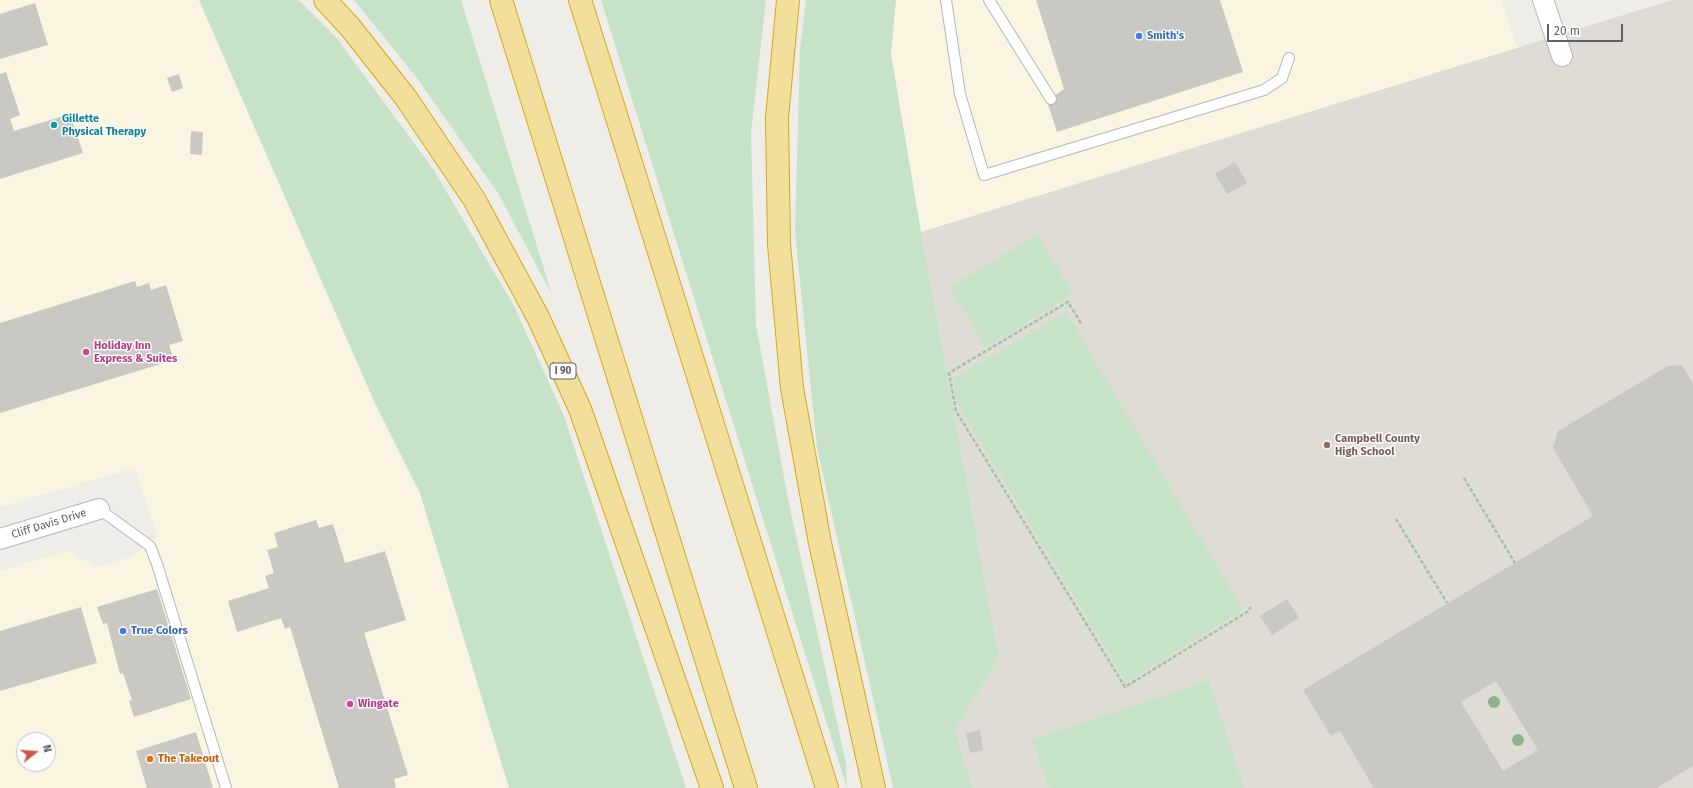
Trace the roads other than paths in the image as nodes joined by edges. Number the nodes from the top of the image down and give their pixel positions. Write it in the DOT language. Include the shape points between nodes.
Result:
graph roads {
  1 [pos="325,0"];
  2 [pos="501,0"];
  3 [pos="580,0"];
  4 [pos="788,0"];
  5 [pos="946,0"];
  6 [pos="989,0"];
  7 [pos="1543,0"];
  8 [pos="1562,56"];
  9 [pos="1289,58"];
  10 [pos="1051,99"];
  11 [pos="98,509"];
  12 [pos="0,539"];
  13 [pos="226,788"];
  14 [pos="712,788"];
  15 [pos="746,788"];
  16 [pos="827,788"];
  17 [pos="874,788"];
  1 -- 14 [label="highway, I 90" via="350,27 406,98 474,199 538,316 580,409"];
  2 -- 15 [label="highway"];
  3 -- 16 [label="highway"];
  4 -- 17 [label="highway" via="777,118 779,244 792,388 820,543"];
  5 -- 9 [label="lane" via="960,94 984,175 1264,90 1282,78"];
  6 -- 10 [label="lane"];
  7 -- 8 [label="street"];
  11 -- 12 [label="street, Cliff Davis Drive"];
  11 -- 13 [label="lane" via="150,546 158,564"];
}
